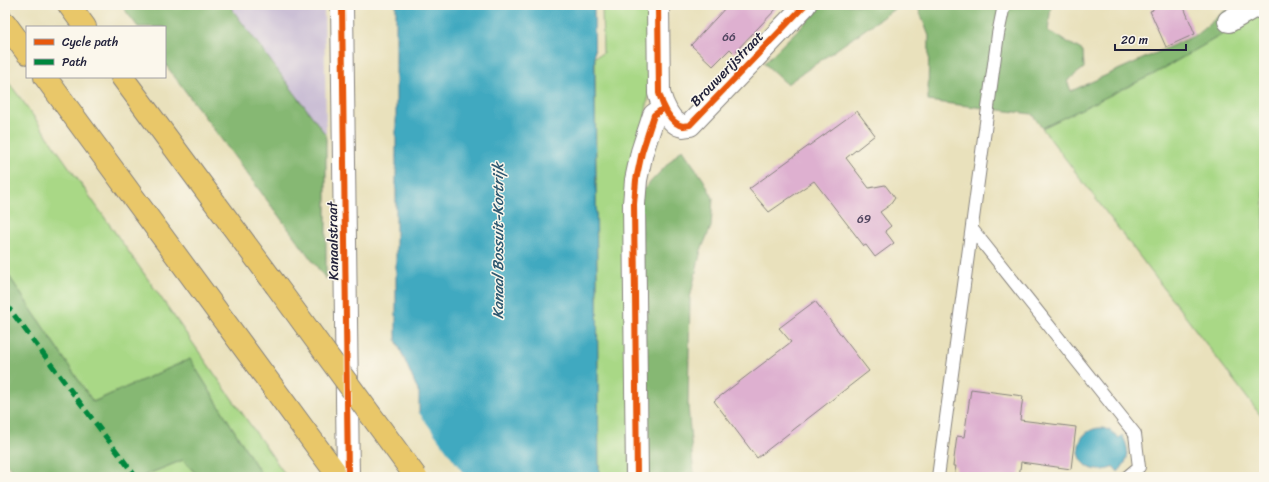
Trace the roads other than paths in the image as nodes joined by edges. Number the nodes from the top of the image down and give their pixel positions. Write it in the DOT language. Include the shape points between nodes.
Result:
graph roads {
  1 [pos="69,5"];
  2 [pos="342,5"];
  3 [pos="658,5"];
  4 [pos="805,5"];
  5 [pos="1004,5"];
  6 [pos="1257,5"];
  7 [pos="1229,21"];
  8 [pos="5,23"];
  9 [pos="84,26"];
  10 [pos="26,52"];
  11 [pos="46,78"];
  12 [pos="123,78"];
  13 [pos="664,108"];
  14 [pos="972,229"];
  15 [pos="340,477"];
  16 [pos="348,477"];
  17 [pos="416,477"];
  18 [pos="637,477"];
  19 [pos="938,477"];
  20 [pos="1127,477"];
  1 -- 9 [label="highway"];
  2 -- 16 [label="street, Kanaalstraat"];
  3 -- 13 [label="street" via="660,93"];
  4 -- 13 [label="street, Brouwerijstraat" via="690,125 683,126 674,122"];
  5 -- 14 [label="lane"];
  6 -- 7 [label="street"];
  8 -- 10 [label="highway"];
  11 -- 15 [label="highway"];
  12 -- 17 [label="highway, bridge"];
  13 -- 18 [label="street" via="654,115 644,144 634,198"];
  14 -- 19 [label="lane"];
  14 -- 20 [label="lane" via="1135,434 1139,467"];
}
